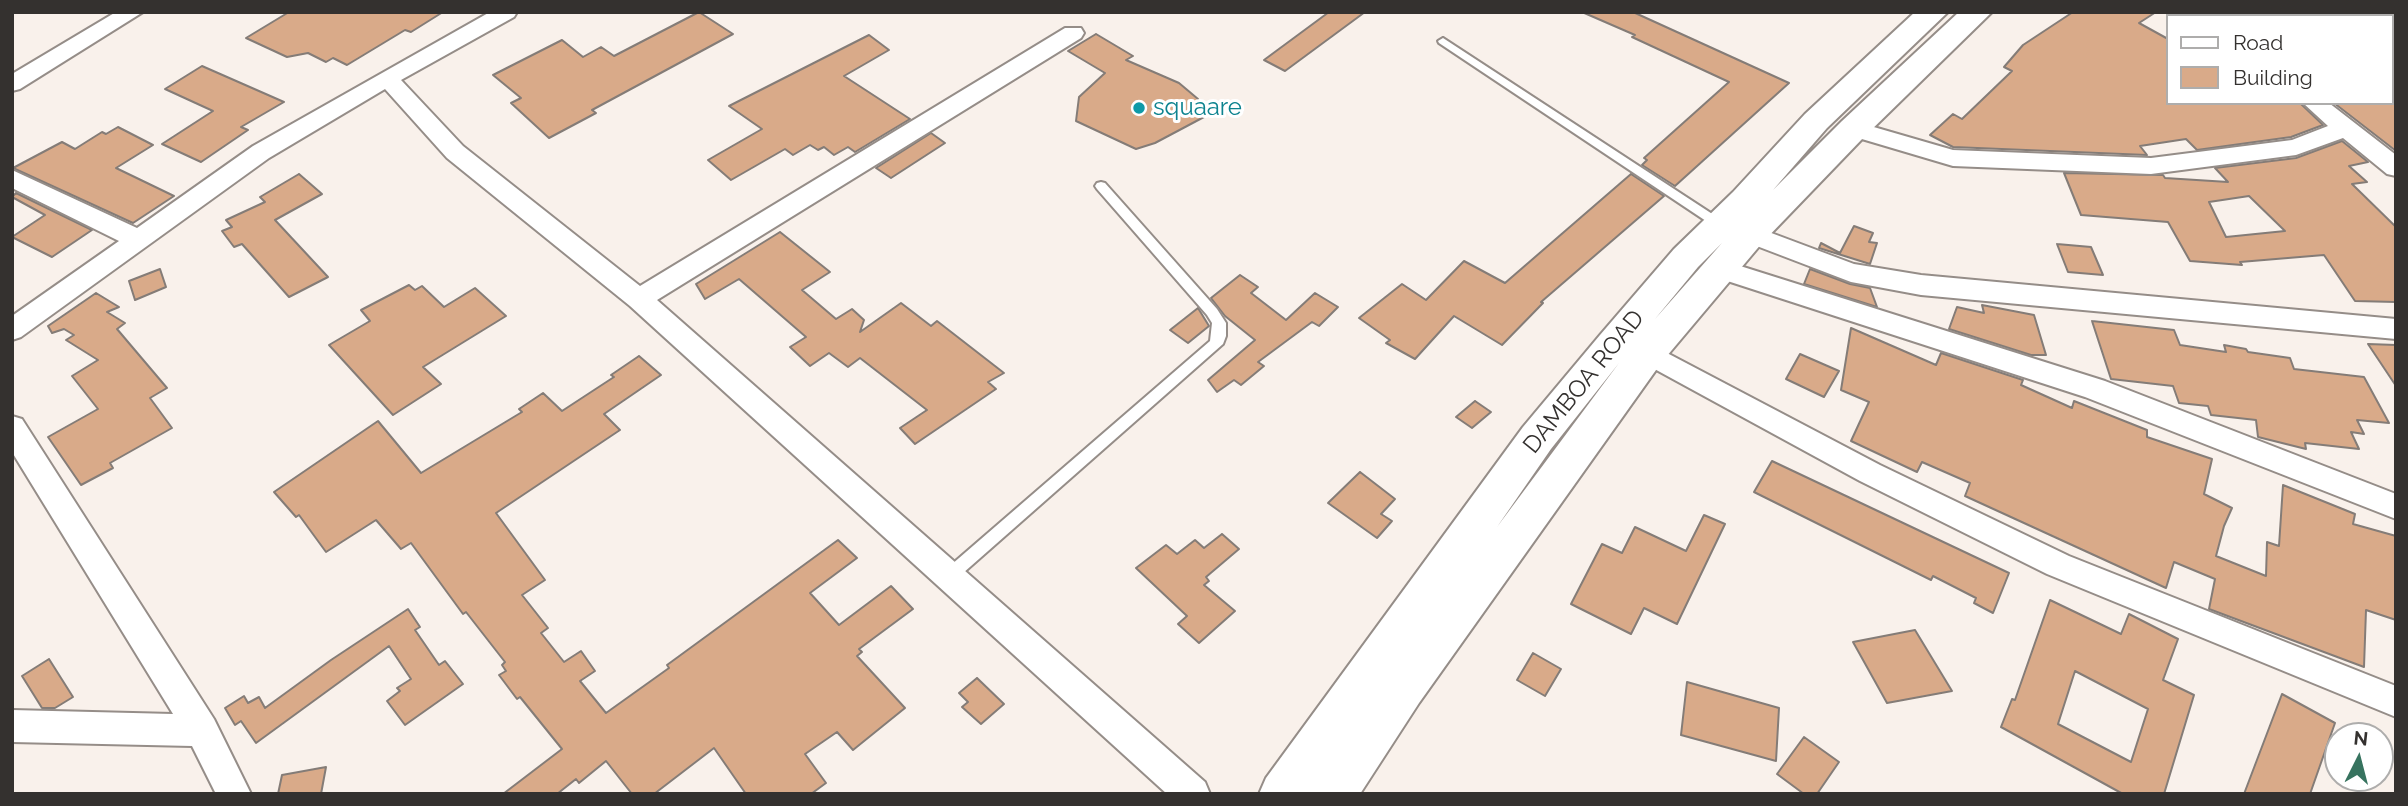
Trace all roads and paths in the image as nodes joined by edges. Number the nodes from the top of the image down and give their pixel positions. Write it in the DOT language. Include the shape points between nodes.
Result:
graph roads {
  1 [pos="132,12"];
  2 [pos="506,12"];
  3 [pos="1933,12"];
  4 [pos="1978,12"];
  5 [pos="1073,33"];
  6 [pos="1443,41"];
  7 [pos="387,78"];
  8 [pos="12,84"];
  9 [pos="2316,105"];
  10 [pos="2345,128"];
  11 [pos="1853,129"];
  12 [pos="2396,168"];
  13 [pos="12,177"];
  14 [pos="1101,186"];
  15 [pos="1734,229"];
  16 [pos="139,240"];
  17 [pos="1718,268"];
  18 [pos="639,299"];
  19 [pos="2396,329"];
  20 [pos="12,330"];
  21 [pos="1647,353"];
  22 [pos="12,427"];
  23 [pos="2396,506"];
  24 [pos="949,576"];
  25 [pos="2396,702"];
  26 [pos="12,726"];
  27 [pos="202,730"];
  28 [pos="234,794"];
  29 [pos="1193,794"];
  30 [pos="1283,794"];
  31 [pos="1333,794"];
  1 -- 8 [label="street"];
  2 -- 7 [label="street"];
  3 -- 15 [label="main road, DAMBOA ROAD" via="1816,121 1745,200"];
  4 -- 11 [label="main road, DAMBOA ROAD"];
  5 -- 18 [label="street"];
  6 -- 15 [label="lane"];
  7 -- 16 [label="street" via="261,152"];
  7 -- 18 [label="street" via="455,152"];
  9 -- 10 [label="street"];
  10 -- 11 [label="street" via="2296,147 2151,166 1953,158"];
  10 -- 12 [label="street"];
  11 -- 15 [label="main road, DAMBOA ROAD"];
  13 -- 16 [label="street"];
  14 -- 24 [label="lane" via="1212,312 1219,323 1216,344"];
  15 -- 17 [label="main road, DAMBOA ROAD"];
  15 -- 19 [label="street" via="1851,273 1921,285"];
  15 -- 30 [label="main road, DAMBOA ROAD" via="1686,258 1537,438"];
  16 -- 20 [label="street"];
  17 -- 21 [label="main road, DAMBOA ROAD"];
  17 -- 23 [label="street" via="2095,389"];
  18 -- 24 [label="street"];
  21 -- 25 [label="street" via="1870,473 2058,565"];
  21 -- 31 [label="main road, DAMBOA ROAD" via="1403,688"];
  22 -- 27 [label="street"];
  24 -- 29 [label="street"];
  26 -- 27 [label="street"];
  27 -- 28 [label="street"];
}
